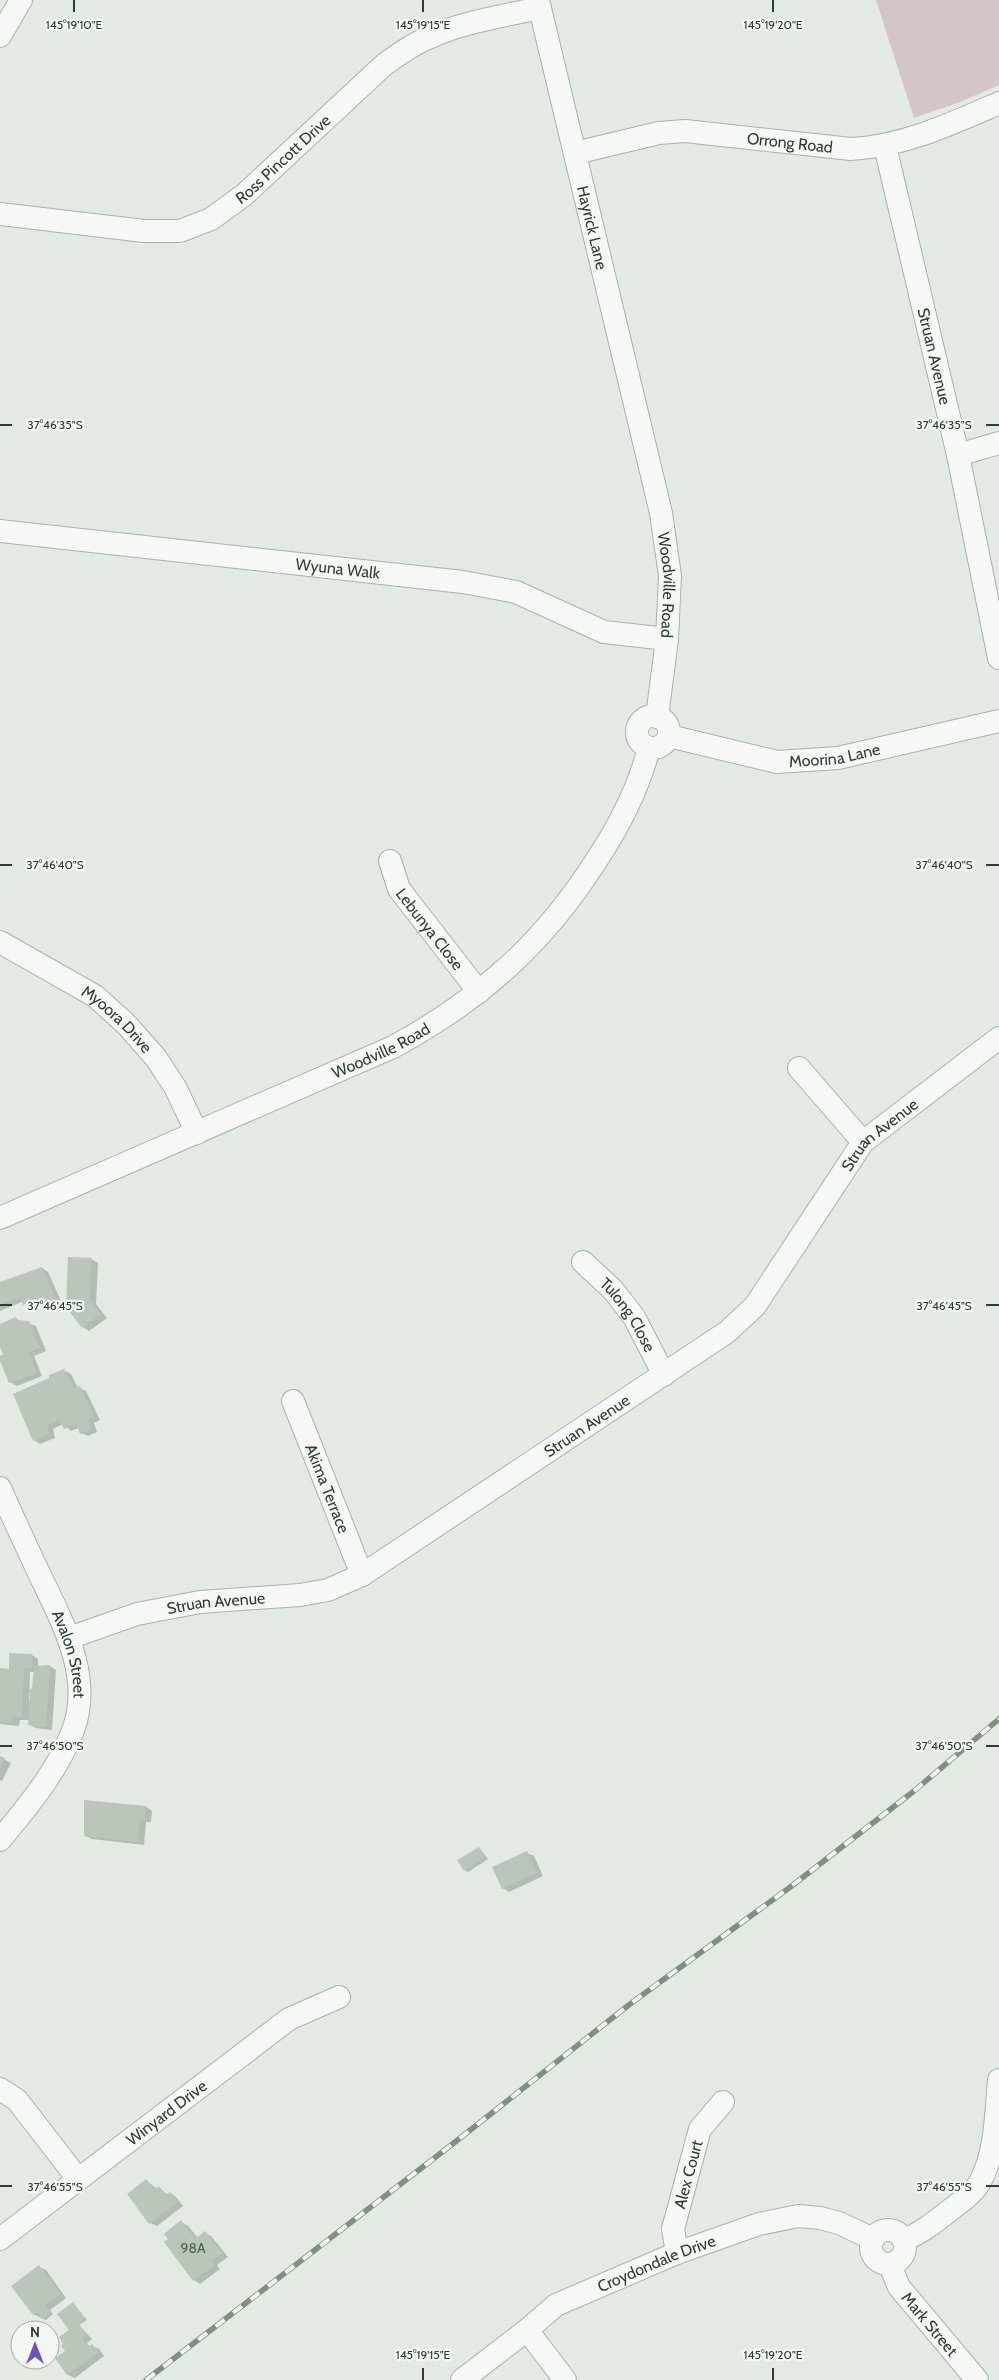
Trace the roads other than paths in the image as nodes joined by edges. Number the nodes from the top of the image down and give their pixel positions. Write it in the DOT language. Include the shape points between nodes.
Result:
graph roads {
  1 [pos="21,0"];
  2 [pos="539,4"];
  3 [pos="0,36"];
  4 [pos="999,103"];
  5 [pos="885,146"];
  6 [pos="575,153"];
  7 [pos="0,214"];
  8 [pos="999,443"];
  9 [pos="648,454"];
  10 [pos="958,455"];
  11 [pos="0,531"];
  12 [pos="667,639"];
  13 [pos="999,658"];
  14 [pos="657,717"];
  15 [pos="999,721"];
  16 [pos="669,736"];
  17 [pos="649,748"];
  18 [pos="390,861"];
  19 [pos="0,942"];
  20 [pos="479,992"];
  21 [pos="999,1038"];
  22 [pos="799,1068"];
  23 [pos="198,1133"];
  24 [pos="864,1142"];
  25 [pos="0,1218"];
  26 [pos="583,1262"];
  27 [pos="664,1375"];
  28 [pos="293,1401"];
  29 [pos="0,1488"];
  30 [pos="8,1530"];
  31 [pos="362,1575"];
  32 [pos="69,1638"];
  33 [pos="0,1840"];
  34 [pos="339,1996"];
  35 [pos="999,2086"];
  36 [pos="0,2089"];
  37 [pos="723,2102"];
  38 [pos="78,2179"];
  39 [pos="872,2238"];
  40 [pos="0,2239"];
  41 [pos="904,2240"];
  42 [pos="677,2253"];
  43 [pos="890,2265"];
  44 [pos="527,2330"];
  45 [pos="462,2380"];
  46 [pos="565,2380"];
  47 [pos="977,2380"];
  1 -- 3 [label="street"];
  2 -- 6 [label="street, Hayrick Lane"];
  2 -- 7 [label="street, Ross Pincott Drive" via="454,28 405,50 385,64 244,195 217,216 194,226 180,230 144,231"];
  4 -- 5 [label="street, Orrong Road" via="923,135"];
  5 -- 6 [label="street, Orrong Road" via="851,149 672,131"];
  5 -- 10 [label="street, Struan Avenue"];
  6 -- 9 [label="street, Hayrick Lane"];
  8 -- 10 [label="street"];
  9 -- 12 [label="street, Woodville Road" via="670,576"];
  10 -- 13 [label="street, Struan Avenue"];
  11 -- 12 [label="street, Wyuna Walk" via="462,582 516,592 604,632"];
  12 -- 14 [label="street, Woodville Road"];
  14 -- 16 [label="street" via="666,722"];
  14 -- 17 [label="street" via="642,721 638,730 639,740"];
  15 -- 16 [label="street, Moorina Lane" via="838,758 777,762"];
  16 -- 17 [label="street" via="661,747"];
  17 -- 20 [label="street, Woodville Road" via="636,792 584,881 535,941"];
  18 -- 20 [label="street, Lebunya Close" via="399,890"];
  19 -- 23 [label="street, Myoora Drive" via="95,996 127,1025 156,1058"];
  20 -- 23 [label="street, Woodville Road" via="422,1032 393,1047"];
  21 -- 24 [label="street, Struan Avenue"];
  22 -- 24 [label="street"];
  23 -- 25 [label="street, Woodville Road"];
  24 -- 27 [label="street, Struan Avenue" via="755,1306 727,1332"];
  26 -- 27 [label="street, Tulong Close" via="634,1317"];
  27 -- 31 [label="street, Struan Avenue"];
  28 -- 31 [label="street, Akima Terrace"];
  29 -- 30 [label="street, Avalon Street"];
  30 -- 32 [label="street, Avalon Street"];
  31 -- 32 [label="street, Struan Avenue" via="328,1590 300,1595 200,1602 137,1614"];
  32 -- 33 [label="street, Avalon Street" via="80,1692 74,1729 59,1759"];
  34 -- 38 [label="street, Winyard Drive" via="289,2019"];
  35 -- 41 [label="street" via="991,2150 979,2183 941,2218"];
  36 -- 38 [label="street" via="17,2100"];
  37 -- 42 [label="street, Alex Court" via="700,2129 674,2229"];
  38 -- 40 [label="street, Winyard Drive"];
  39 -- 41 [label="street" via="881,2231 892,2230"];
  39 -- 42 [label="street, Croydondale Drive" via="839,2223 798,2216 759,2224"];
  39 -- 43 [label="street" via="872,2254 879,2262"];
  41 -- 43 [label="street" via="903,2256"];
  42 -- 44 [label="street, Croydondale Drive" via="556,2305"];
  43 -- 47 [label="street, Mark Street" via="900,2287"];
  44 -- 45 [label="street, Croydondale Drive"];
  44 -- 46 [label="street"];
}
